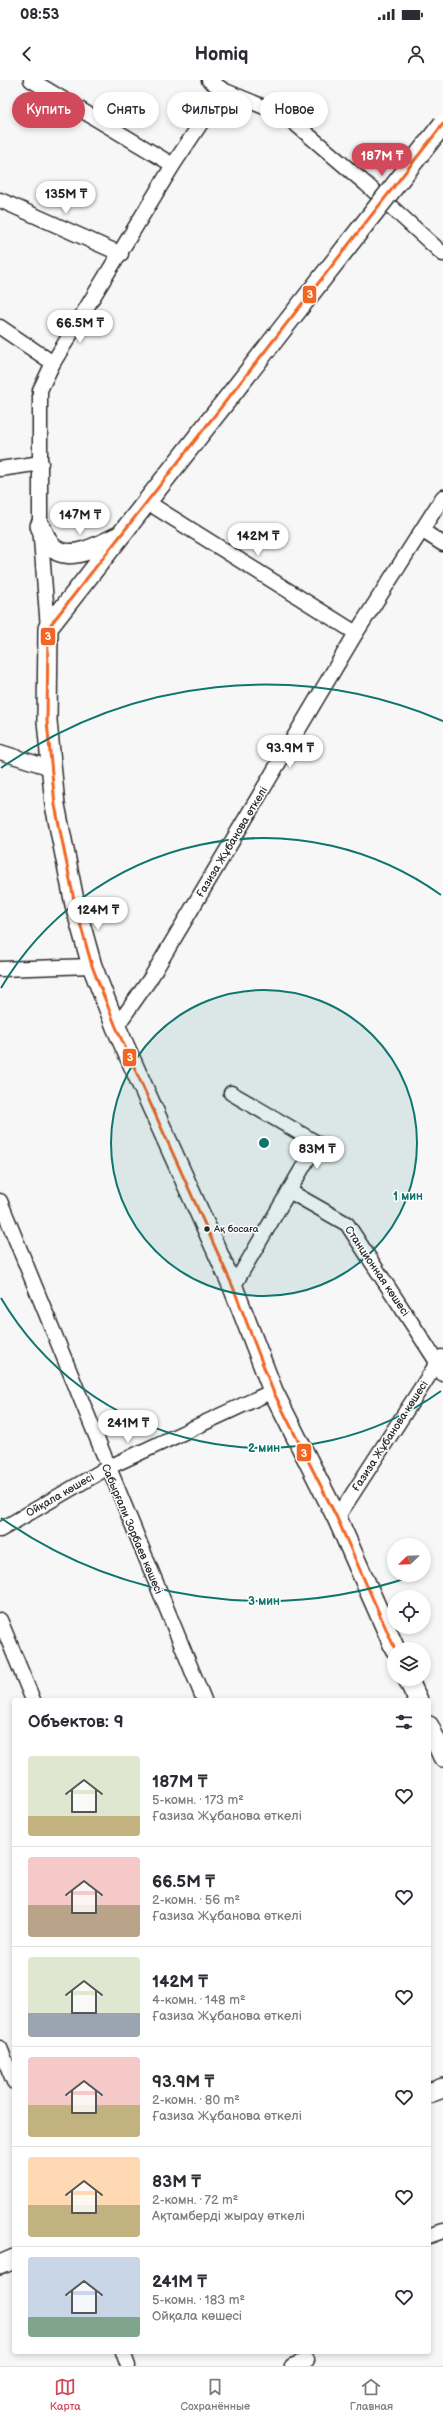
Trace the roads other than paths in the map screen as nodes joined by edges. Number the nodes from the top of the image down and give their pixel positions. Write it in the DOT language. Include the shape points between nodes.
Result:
graph roads {
  1 [pos="31,80"];
  2 [pos="209,80"];
  3 [pos="223,90"];
  4 [pos="443,124"];
  5 [pos="173,165"];
  6 [pos="0,200"];
  7 [pos="121,254"];
  8 [pos="443,254"];
  9 [pos="0,327"];
  10 [pos="53,363"];
  11 [pos="41,463"];
  12 [pos="0,469"];
  13 [pos="443,498"];
  14 [pos="147,502"];
  15 [pos="40,526"];
  16 [pos="423,531"];
  17 [pos="120,535"];
  18 [pos="443,544"];
  19 [pos="48,628"];
  20 [pos="356,633"];
  21 [pos="0,752"];
  22 [pos="51,768"];
  23 [pos="92,966"];
  24 [pos="0,969"];
  25 [pos="116,1027"];
  26 [pos="231,1093"];
  27 [pos="289,1191"];
  28 [pos="0,1201"];
  29 [pos="233,1287"];
  30 [pos="441,1364"];
  31 [pos="273,1391"];
  32 [pos="107,1468"];
  33 [pos="337,1518"];
  34 [pos="0,1530"];
  35 [pos="0,1620"];
  36 [pos="392,1642"];
  37 [pos="411,1686"];
  38 [pos="32,1698"];
  39 [pos="203,1698"];
  40 [pos="417,1698"];
  41 [pos="431,1730"];
  42 [pos="443,1757"];
  43 [pos="0,2048"];
  44 [pos="12,2077"];
  45 [pos="443,2088"];
  46 [pos="431,2092"];
  47 [pos="443,2231"];
  48 [pos="431,2235"];
  49 [pos="12,2260"];
  50 [pos="0,2265"];
  51 [pos="124,2354"];
  52 [pos="307,2359"];
  53 [pos="128,2366"];
  54 [pos="292,2366"];
  1 -- 5 [label="street"];
  2 -- 3 [label="street"];
  3 -- 5 [label="street"];
  3 -- 8 [label="street" via="286,116"];
  4 -- 14 [label="main road, bridge"];
  5 -- 7 [label="street"];
  6 -- 7 [label="street"];
  7 -- 10 [label="street"];
  9 -- 10 [label="street"];
  10 -- 11 [label="street" via="40,390"];
  11 -- 12 [label="street"];
  11 -- 15 [label="street"];
  13 -- 16 [label="street, Ғазиза Жұбанова өткелі"];
  14 -- 17 [label="main road"];
  14 -- 20 [label="street"];
  15 -- 17 [label="main road" via="50,545 60,552 73,554"];
  15 -- 19 [label="street"];
  16 -- 18 [label="street"];
  16 -- 20 [label="street, Ғазиза Жұбанова өткелі"];
  17 -- 19 [label="main road"];
  19 -- 22 [label="main road" via="47,721"];
  20 -- 25 [label="street, Ғазиза Жұбанова өткелі" via="150,979"];
  21 -- 22 [label="street"];
  22 -- 23 [label="main road" via="55,805 75,905"];
  23 -- 24 [label="street"];
  23 -- 25 [label="main road"];
  25 -- 29 [label="main road"];
  26 -- 27 [label="street" via="318,1143"];
  27 -- 29 [label="street"];
  27 -- 30 [label="street, Станционная көшесі" via="347,1224"];
  28 -- 32 [label="street, Сабырғали Зорбаев көшесі"];
  29 -- 31 [label="main road"];
  30 -- 33 [label="street, Ғазиза Жұбанова көшесі"];
  31 -- 32 [label="street, Ойқала көшесі"];
  31 -- 33 [label="main road"];
  32 -- 34 [label="street, Ойқала көшесі"];
  32 -- 39 [label="street, Сабырғали Зорбаев көшесі"];
  33 -- 36 [label="main road"];
  35 -- 38 [label="street"];
  37 -- 40 [label="main road"];
  41 -- 42 [label="main road"];
  43 -- 44 [label="street"];
  45 -- 46 [label="main road"];
  47 -- 48 [label="street"];
  49 -- 50 [label="main road"];
  51 -- 53 [label="street"];
  52 -- 54 [label="street"];
}
